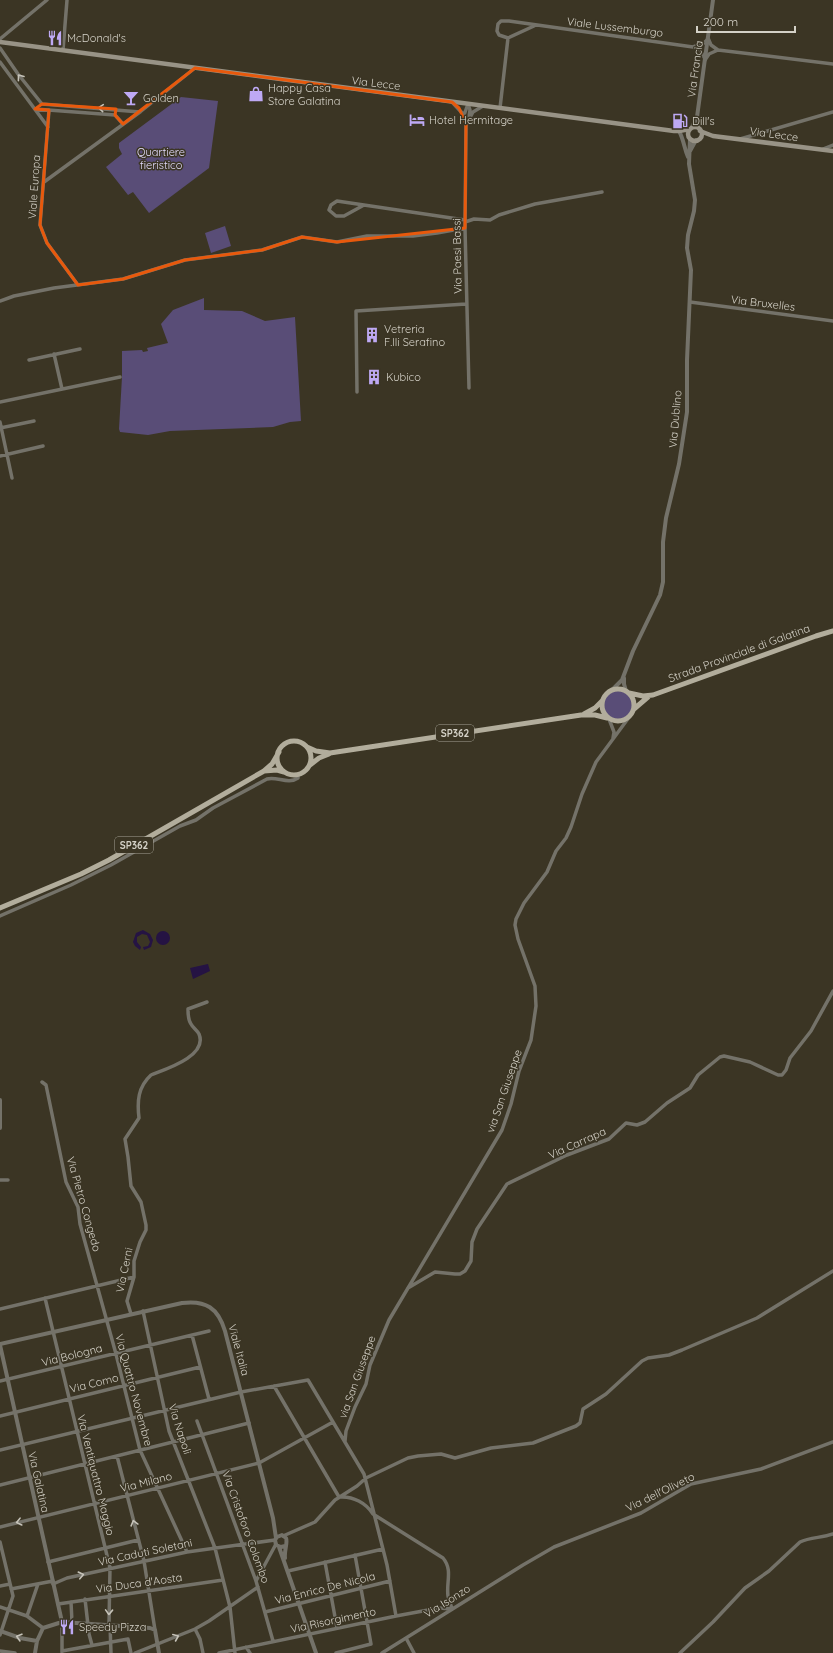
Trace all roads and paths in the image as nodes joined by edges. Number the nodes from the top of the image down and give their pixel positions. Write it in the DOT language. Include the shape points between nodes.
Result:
graph roads {
  1 [pos="47,0"];
  2 [pos="67,0"];
  3 [pos="713,0"];
  4 [pos="534,26"];
  5 [pos="508,38"];
  6 [pos="708,38"];
  7 [pos="0,39"];
  8 [pos="0,42"];
  9 [pos="700,45"];
  10 [pos="693,47"];
  11 [pos="707,49"];
  12 [pos="713,49"];
  13 [pos="63,50"];
  14 [pos="700,50"];
  15 [pos="1,51"];
  16 [pos="705,60"];
  17 [pos="0,62"];
  18 [pos="833,64"];
  19 [pos="195,68"];
  20 [pos="452,102"];
  21 [pos="42,104"];
  22 [pos="468,104"];
  23 [pos="483,106"];
  24 [pos="500,108"];
  25 [pos="35,109"];
  26 [pos="116,109"];
  27 [pos="49,110"];
  28 [pos="140,112"];
  29 [pos="833,112"];
  30 [pos="115,115"];
  31 [pos="464,115"];
  32 [pos="469,117"];
  33 [pos="697,117"];
  34 [pos="123,124"];
  35 [pos="466,124"];
  36 [pos="48,127"];
  37 [pos="691,128"];
  38 [pos="700,130"];
  39 [pos="679,131"];
  40 [pos="762,133"];
  41 [pos="713,136"];
  42 [pos="689,138"];
  43 [pos="740,139"];
  44 [pos="698,140"];
  45 [pos="764,142"];
  46 [pos="833,145"];
  47 [pos="820,149"];
  48 [pos="833,151"];
  49 [pos="688,157"];
  50 [pos="44,182"];
  51 [pos="602,192"];
  52 [pos="364,205"];
  53 [pos="465,221"];
  54 [pos="465,228"];
  55 [pos="78,285"];
  56 [pos="0,301"];
  57 [pos="690,302"];
  58 [pos="466,304"];
  59 [pos="833,321"];
  60 [pos="80,349"];
  61 [pos="54,354"];
  62 [pos="29,360"];
  63 [pos="120,377"];
  64 [pos="469,388"];
  65 [pos="62,389"];
  66 [pos="357,392"];
  67 [pos="0,402"];
  68 [pos="34,421"];
  69 [pos="0,422"];
  70 [pos="1,428"];
  71 [pos="43,446"];
  72 [pos="7,454"];
  73 [pos="0,456"];
  74 [pos="12,478"];
  75 [pos="833,631"];
  76 [pos="624,673"];
  77 [pos="613,689"];
  78 [pos="627,692"];
  79 [pos="653,695"];
  80 [pos="602,701"];
  81 [pos="634,709"];
  82 [pos="581,715"];
  83 [pos="630,716"];
  84 [pos="608,718"];
  85 [pos="613,739"];
  86 [pos="307,747"];
  87 [pos="278,752"];
  88 [pos="330,753"];
  89 [pos="309,766"];
  90 [pos="264,771"];
  91 [pos="284,772"];
  92 [pos="298,775"];
  93 [pos="110,862"];
  94 [pos="0,908"];
  95 [pos="0,916"];
  96 [pos="833,991"];
  97 [pos="207,1002"];
  98 [pos="42,1082"];
  99 [pos="0,1100"];
  100 [pos="0,1128"];
  101 [pos="0,1180"];
  102 [pos="8,1180"];
  103 [pos="833,1271"];
  104 [pos="134,1277"];
  105 [pos="97,1286"];
  106 [pos="407,1289"];
  107 [pos="45,1298"];
  108 [pos="0,1309"];
  109 [pos="143,1311"];
  110 [pos="130,1314"];
  111 [pos="107,1320"];
  112 [pos="209,1331"];
  113 [pos="52,1332"];
  114 [pos="192,1335"];
  115 [pos="0,1345"];
  116 [pos="150,1345"];
  117 [pos="116,1354"];
  118 [pos="61,1367"];
  119 [pos="200,1367"];
  120 [pos="157,1377"];
  121 [pos="8,1380"];
  122 [pos="0,1382"];
  123 [pos="123,1385"];
  124 [pos="274,1386"];
  125 [pos="241,1392"];
  126 [pos="68,1399"];
  127 [pos="209,1399"];
  128 [pos="164,1410"];
  129 [pos="15,1412"];
  130 [pos="0,1416"];
  131 [pos="132,1418"];
  132 [pos="197,1420"];
  133 [pos="333,1422"];
  134 [pos="249,1423"];
  135 [pos="76,1431"];
  136 [pos="202,1435"];
  137 [pos="305,1438"];
  138 [pos="345,1441"];
  139 [pos="173,1442"];
  140 [pos="833,1442"];
  141 [pos="22,1444"];
  142 [pos="0,1450"];
  143 [pos="140,1450"];
  144 [pos="117,1456"];
  145 [pos="259,1463"];
  146 [pos="85,1464"];
  147 [pos="217,1474"];
  148 [pos="29,1478"];
  149 [pos="366,1478"];
  150 [pos="189,1481"];
  151 [pos="0,1485"];
  152 [pos="157,1488"];
  153 [pos="127,1496"];
  154 [pos="339,1497"];
  155 [pos="94,1504"];
  156 [pos="374,1514"];
  157 [pos="38,1518"];
  158 [pos="273,1518"];
  159 [pos="0,1527"];
  160 [pos="299,1529"];
  161 [pos="833,1534"];
  162 [pos="282,1535"];
  163 [pos="138,1540"];
  164 [pos="287,1540"];
  165 [pos="0,1542"];
  166 [pos="276,1542"];
  167 [pos="242,1544"];
  168 [pos="285,1546"];
  169 [pos="105,1548"];
  170 [pos="215,1548"];
  171 [pos="384,1549"];
  172 [pos="187,1552"];
  173 [pos="356,1555"];
  174 [pos="144,1561"];
  175 [pos="48,1562"];
  176 [pos="325,1562"];
  177 [pos="522,1565"];
  178 [pos="110,1568"];
  179 [pos="287,1569"];
  180 [pos="223,1580"];
  181 [pos="256,1581"];
  182 [pos="390,1581"];
  183 [pos="53,1583"];
  184 [pos="10,1584"];
  185 [pos="38,1584"];
  186 [pos="0,1586"];
  187 [pos="258,1587"];
  188 [pos="362,1588"];
  189 [pos="11,1589"];
  190 [pos="148,1590"];
  191 [pos="331,1595"];
  192 [pos="110,1596"];
  193 [pos="85,1599"];
  194 [pos="71,1602"];
  195 [pos="299,1603"];
  196 [pos="58,1604"];
  197 [pos="0,1607"];
  198 [pos="230,1607"];
  199 [pos="452,1609"];
  200 [pos="9,1610"];
  201 [pos="265,1612"];
  202 [pos="27,1616"];
  203 [pos="396,1616"];
  204 [pos="62,1622"];
  205 [pos="72,1622"];
  206 [pos="368,1622"];
  207 [pos="88,1623"];
  208 [pos="109,1624"];
  209 [pos="43,1628"];
  210 [pos="337,1628"];
  211 [pos="195,1629"];
  212 [pos="155,1630"];
  213 [pos="0,1633"];
  214 [pos="310,1634"];
  215 [pos="406,1638"];
  216 [pos="37,1641"];
  217 [pos="273,1641"];
  218 [pos="111,1642"];
  219 [pos="92,1645"];
  220 [pos="158,1645"];
  221 [pos="246,1647"];
  222 [pos="0,1651"];
  223 [pos="235,1651"];
  224 [pos="62,1652"];
  225 [pos="15,1653"];
  226 [pos="35,1653"];
  227 [pos="111,1653"];
  228 [pos="131,1653"];
  229 [pos="135,1653"];
  230 [pos="159,1653"];
  231 [pos="203,1653"];
  232 [pos="219,1653"];
  233 [pos="250,1653"];
  234 [pos="316,1653"];
  235 [pos="336,1653"];
  236 [pos="382,1653"];
  237 [pos="414,1653"];
  238 [pos="680,1653"];
  1 -- 7 [label="street"];
  2 -- 13 [label="street"];
  3 -- 6 [label="street, Via Francia"];
  4 -- 5 [label="street"];
  4 -- 5 [label="street, Viale Lussemburgo" via="501,21 497,32"];
  4 -- 10 [label="street, Viale Lussemburgo"];
  5 -- 24 [label="street"];
  6 -- 9 [label="street"];
  6 -- 11 [label="street, Via Francia"];
  6 -- 12 [label="street"];
  8 -- 13 [label="main road, Via Lecce"];
  9 -- 10 [label="street"];
  9 -- 11 [label="street"];
  10 -- 14 [label="street"];
  11 -- 12 [label="street"];
  11 -- 14 [label="street"];
  11 -- 16 [label="street, Via Francia"];
  12 -- 16 [label="street"];
  12 -- 18 [label="street"];
  13 -- 19 [label="main road, Via Lecce"];
  14 -- 16 [label="street"];
  21 -- 15 [label="street, one-way"];
  16 -- 33 [label="street, Via Francia"];
  17 -- 25 [label="street"];
  19 -- 20 [label="main road, Via Lecce"];
  19 -- 28 [label="street"];
  20 -- 22 [label="main road, Via Lecce"];
  20 -- 31 [label="street"];
  21 -- 25 [label="street"];
  26 -- 21 [label="street, one-way"];
  22 -- 23 [label="main road, Via Lecce"];
  22 -- 31 [label="street"];
  22 -- 32 [label="street, Via Paesi Bassi"];
  23 -- 24 [label="main road, Via Lecce"];
  23 -- 32 [label="street, Via Paesi Bassi"];
  24 -- 39 [label="main road, Via Lecce"];
  25 -- 27 [label="street"];
  25 -- 36 [label="street"];
  26 -- 28 [label="street"];
  26 -- 30 [label="street"];
  27 -- 30 [label="street"];
  27 -- 36 [label="street, Viale Europa"];
  28 -- 34 [label="street"];
  29 -- 40 [label="street"];
  30 -- 34 [label="street"];
  31 -- 35 [label="street, Via Paesi Bassi"];
  32 -- 35 [label="street, Via Paesi Bassi"];
  33 -- 37 [label="street"];
  33 -- 38 [label="street"];
  34 -- 50 [label="street"];
  35 -- 53 [label="street, Via Paesi Bassi"];
  36 -- 50 [label="street, Viale Europa"];
  37 -- 38 [label="main road"];
  37 -- 39 [label="main road, Via Lecce"];
  37 -- 42 [label="main road"];
  38 -- 41 [label="main road, Via Lecce"];
  38 -- 44 [label="main road"];
  39 -- 42 [label="main road, Via Lecce"];
  39 -- 49 [label="street, Via Dublino"];
  40 -- 43 [label="street"];
  40 -- 45 [label="street"];
  41 -- 43 [label="main road, Via Lecce"];
  41 -- 44 [label="main road, Via Lecce"];
  42 -- 44 [label="main road"];
  42 -- 49 [label="street, Via Dublino"];
  43 -- 45 [label="main road, Via Lecce"];
  44 -- 49 [label="street" via="693,144"];
  45 -- 47 [label="main road, Via Lecce"];
  46 -- 47 [label="street"];
  47 -- 48 [label="main road, Via Lecce"];
  49 -- 57 [label="street, Via Dublino" via="694,200 687,248 691,270"];
  50 -- 55 [label="street, Viale Europa" via="40,225 42,233"];
  51 -- 53 [label="street" via="535,204 499,214 490,220"];
  52 -- 52 [label="street" via="344,216 336,216 330,210 331,205 337,201"];
  52 -- 53 [label="street"];
  53 -- 54 [label="street, Via Paesi Bassi"];
  54 -- 55 [label="street" via="413,236 367,236 337,242 302,237 272,248 185,260 117,280"];
  54 -- 58 [label="street, Via Paesi Bassi"];
  55 -- 56 [label="street" via="14,296"];
  57 -- 59 [label="street, Via Bruxelles"];
  57 -- 76 [label="street, Via Dublino" via="687,412 679,464 666,518 663,582 660,595"];
  58 -- 64 [label="street, Via Paesi Bassi"];
  58 -- 66 [label="street" via="356,311"];
  60 -- 61 [label="street"];
  61 -- 62 [label="street"];
  61 -- 65 [label="street"];
  63 -- 65 [label="street"];
  65 -- 67 [label="street"];
  68 -- 70 [label="street"];
  69 -- 70 [label="street"];
  70 -- 72 [label="street"];
  71 -- 72 [label="street"];
  72 -- 73 [label="street"];
  72 -- 74 [label="street"];
  75 -- 79 [label="main road, Strada Provinciale di Galatina"];
  76 -- 77 [label="street, Via Dublino" via="622,680"];
  76 -- 78 [label="street, Via Dublino"];
  77 -- 78 [label="main road, Strada Provinciale di Galatina"];
  77 -- 80 [label="main road, SP362"];
  78 -- 79 [label="main road, Strada Provinciale di Galatina" via="643,696"];
  78 -- 81 [label="main road" via="633,700"];
  79 -- 81 [label="main road, Strada Provinciale di Galatina"];
  80 -- 82 [label="main road, SP362"];
  80 -- 84 [label="main road" via="602,710"];
  81 -- 83 [label="main road, Strada Provinciale di Galatina"];
  82 -- 84 [label="main road, SP362"];
  82 -- 88 [label="main road, SP362"];
  83 -- 84 [label="main road, SP362" via="618,722"];
  83 -- 85 [label="street, via San Giuseppe"];
  84 -- 85 [label="street" via="614,732"];
  85 -- 106 [label="street, via San Giuseppe" via="593,767 572,827 556,851 547,872 524,903 516,919 518,939 535,986 536,1006 531,1040 502,1130"];
  86 -- 87 [label="main road, SP362" via="292,741 286,743"];
  86 -- 88 [label="main road, SP362"];
  86 -- 89 [label="main road" via="311,758"];
  87 -- 90 [label="main road, SP362" via="272,764"];
  87 -- 91 [label="main road" via="278,763"];
  88 -- 89 [label="main road, SP362"];
  89 -- 92 [label="main road, SP362"];
  90 -- 91 [label="main road"];
  90 -- 93 [label="main road, SP362"];
  91 -- 92 [label="main road"];
  92 -- 93 [label="street" via="295,780 267,779 196,820"];
  93 -- 94 [label="main road, SP362"];
  93 -- 95 [label="street" via="71,885"];
  96 -- 106 [label="street, Via Carrapa" via="782,1075 750,1062 720,1057 698,1075 690,1088 645,1122 637,1125 626,1123 610,1139 568,1154 507,1184 477,1229 472,1242 471,1261 465,1271 460,1274 434,1272"];
  97 -- 104 [label="street, Via Cerni" via="188,1009 191,1024 201,1040 199,1048 187,1059 148,1078 141,1088 138,1099 139,1118 125,1139 130,1186 141,1202 146,1225 134,1261"];
  98 -- 105 [label="street, Via Pietro Congedo" via="46,1085 66,1182 78,1207 80,1224"];
  99 -- 100 [label="street"];
  101 -- 102 [label="street"];
  103 -- 149 [label="street" via="766,1314 743,1325 669,1355 653,1357 642,1362 606,1394 583,1409 580,1424 567,1430 534,1443 491,1448 455,1458 441,1454 408,1458"];
  104 -- 105 [label="street"];
  104 -- 110 [label="street, Via Cerni" via="127,1301"];
  105 -- 107 [label="street"];
  105 -- 111 [label="street, Via Pietro Congedo"];
  106 -- 138 [label="street, via San Giuseppe" via="389,1320 372,1359 366,1384"];
  107 -- 108 [label="street"];
  107 -- 113 [label="street, Via Ventiquattro Maggio"];
  109 -- 110 [label="street, Viale Italia"];
  109 -- 116 [label="street, Via Napoli"];
  109 -- 125 [label="street, Viale Italia" via="192,1302 206,1305 216,1312 225,1331"];
  110 -- 111 [label="street, Viale Italia"];
  111 -- 113 [label="street, Viale Italia"];
  111 -- 117 [label="street, Via Quattro Novembre"];
  112 -- 114 [label="street, Via Bologna"];
  113 -- 115 [label="street, Viale Italia"];
  113 -- 118 [label="street, Via Ventiquattro Maggio"];
  114 -- 116 [label="street, Via Bologna"];
  114 -- 119 [label="street"];
  115 -- 121 [label="street, Via Galatina"];
  116 -- 117 [label="street, Via Bologna"];
  116 -- 120 [label="street, Via Napoli"];
  117 -- 118 [label="street, Via Bologna"];
  117 -- 123 [label="street, Via Quattro Novembre"];
  118 -- 121 [label="street, Via Bologna"];
  118 -- 126 [label="street, Via Ventiquattro Maggio"];
  119 -- 120 [label="street, Via Como"];
  119 -- 127 [label="street"];
  120 -- 123 [label="street, Via Como"];
  120 -- 128 [label="street, Via Napoli"];
  121 -- 122 [label="street, Via Bologna"];
  121 -- 129 [label="street, Via Galatina"];
  123 -- 126 [label="street, Via Como"];
  123 -- 131 [label="street, Via Quattro Novembre"];
  124 -- 125 [label="street"];
  124 -- 133 [label="street" via="308,1380"];
  124 -- 137 [label="street"];
  125 -- 127 [label="street"];
  125 -- 134 [label="street, Viale Italia"];
  126 -- 129 [label="street, Via Como"];
  126 -- 135 [label="street, Via Ventiquattro Maggio"];
  127 -- 128 [label="street"];
  128 -- 131 [label="street"];
  128 -- 139 [label="street, Via Napoli"];
  129 -- 130 [label="street, Via Como"];
  129 -- 141 [label="street, Via Galatina"];
  131 -- 135 [label="street"];
  131 -- 143 [label="street, Via Quattro Novembre"];
  132 -- 136 [label="street, Via Cristoforo Colombo"];
  133 -- 137 [label="street, Via Milano"];
  133 -- 138 [label="street"];
  134 -- 136 [label="street"];
  134 -- 145 [label="street, Viale Italia"];
  135 -- 141 [label="street"];
  135 -- 146 [label="street, Via Ventiquattro Maggio"];
  136 -- 139 [label="street"];
  136 -- 147 [label="street, Via Cristoforo Colombo"];
  137 -- 145 [label="street, Via Milano"];
  137 -- 154 [label="street"];
  138 -- 149 [label="street"];
  139 -- 143 [label="street"];
  139 -- 150 [label="street, Via Napoli"];
  140 -- 177 [label="street, Via dell'Oliveto" via="761,1469 691,1484 641,1513 554,1547"];
  141 -- 142 [label="street"];
  141 -- 148 [label="street, Via Galatina"];
  143 -- 144 [label="street"];
  143 -- 152 [label="street, Via Quattro Novembre"];
  144 -- 146 [label="street"];
  144 -- 153 [label="street"];
  145 -- 147 [label="street, Via Milano"];
  145 -- 158 [label="street, Viale Italia"];
  146 -- 148 [label="street"];
  146 -- 155 [label="street, Via Ventiquattro Maggio"];
  147 -- 150 [label="street, Via Milano"];
  147 -- 167 [label="street, Via Cristoforo Colombo"];
  148 -- 151 [label="street"];
  148 -- 157 [label="street, Via Galatina"];
  149 -- 154 [label="street"];
  149 -- 156 [label="street"];
  150 -- 152 [label="street, Via Milano"];
  150 -- 170 [label="street, Via Napoli"];
  152 -- 153 [label="street, Via Milano"];
  152 -- 172 [label="street, Via Quattro Novembre"];
  153 -- 155 [label="street, Via Milano"];
  163 -- 153 [label="street, one-way"];
  154 -- 156 [label="street" via="349,1497 369,1506"];
  154 -- 160 [label="street" via="315,1522"];
  155 -- 157 [label="street, Via Milano"];
  155 -- 169 [label="street, Via Ventiquattro Maggio"];
  156 -- 171 [label="street"];
  156 -- 199 [label="street" via="443,1558 449,1573 448,1595"];
  157 -- 159 [label="street, Via Milano, one-way"];
  157 -- 175 [label="street, Via Galatina"];
  158 -- 162 [label="street, Viale Italia"];
  158 -- 166 [label="street, Viale Italia"];
  160 -- 162 [label="street"];
  160 -- 164 [label="street"];
  161 -- 238 [label="street" via="800,1542 746,1588"];
  162 -- 164 [label="street, Viale Italia"];
  162 -- 166 [label="street"];
  163 -- 169 [label="street"];
  163 -- 174 [label="street"];
  164 -- 168 [label="street, Viale Italia"];
  165 -- 184 [label="street"];
  166 -- 167 [label="street, Via Caduti Soletani"];
  166 -- 168 [label="street"];
  166 -- 179 [label="street, Viale Italia"];
  166 -- 181 [label="street"];
  167 -- 170 [label="street, Via Caduti Soletani"];
  167 -- 181 [label="street, Via Cristoforo Colombo"];
  168 -- 179 [label="street, Viale Italia"];
  169 -- 175 [label="street"];
  169 -- 178 [label="street, Via Ventiquattro Maggio"];
  170 -- 172 [label="street, Via Caduti Soletani"];
  170 -- 180 [label="street, Via Napoli"];
  171 -- 173 [label="street"];
  171 -- 182 [label="street"];
  172 -- 174 [label="street, Via Caduti Soletani"];
  173 -- 176 [label="street"];
  173 -- 188 [label="street"];
  174 -- 178 [label="street, Via Caduti Soletani"];
  174 -- 190 [label="street"];
  175 -- 183 [label="street, Via Galatina"];
  176 -- 179 [label="street"];
  176 -- 191 [label="street"];
  177 -- 199 [label="street, Via Isonzo"];
  183 -- 178 [label="street, Via Caduti Soletani, one-way"];
  178 -- 192 [label="street, Via Ventiquattro Maggio"];
  179 -- 195 [label="street, Viale Italia"];
  180 -- 190 [label="street, Via Duca d'Aosta"];
  180 -- 198 [label="street, Via Napoli"];
  181 -- 187 [label="street, Via Cristoforo Colombo"];
  182 -- 188 [label="street, Via Enrico De Nicola"];
  182 -- 203 [label="street"];
  183 -- 185 [label="street, Via Caduti Soletani"];
  183 -- 196 [label="street, Via Galatina"];
  184 -- 186 [label="street"];
  184 -- 189 [label="street"];
  185 -- 189 [label="street, Via Caduti Soletani"];
  185 -- 202 [label="street"];
  187 -- 198 [label="street"];
  187 -- 201 [label="street, Via Cristoforo Colombo"];
  188 -- 191 [label="street, Via Enrico De Nicola"];
  188 -- 206 [label="street"];
  189 -- 200 [label="street" via="13,1596"];
  190 -- 192 [label="street, Via Duca d'Aosta"];
  190 -- 212 [label="street"];
  191 -- 195 [label="street, Via Enrico De Nicola"];
  191 -- 210 [label="street"];
  192 -- 193 [label="street, Via Duca d'Aosta"];
  192 -- 208 [label="street, Via Ventiquattro Maggio, one-way"];
  193 -- 194 [label="street, Via Duca d'Aosta"];
  193 -- 207 [label="street"];
  194 -- 196 [label="street, Via Duca d'Aosta"];
  194 -- 205 [label="street"];
  195 -- 201 [label="street, Via Enrico De Nicola"];
  195 -- 214 [label="street, Viale Italia"];
  196 -- 204 [label="street, Via Galatina"];
  197 -- 200 [label="street"];
  198 -- 211 [label="street"];
  198 -- 223 [label="street, Via Napoli"];
  199 -- 203 [label="street, Via Risorgimento" via="439,1608"];
  199 -- 215 [label="street, Via Isonzo"];
  200 -- 202 [label="street"];
  200 -- 213 [label="street"];
  201 -- 217 [label="street, Via Cristoforo Colombo"];
  202 -- 209 [label="street"];
  203 -- 206 [label="street, Via Risorgimento"];
  204 -- 205 [label="street"];
  204 -- 209 [label="street"];
  204 -- 224 [label="street"];
  205 -- 207 [label="street"];
  206 -- 210 [label="street, Via Risorgimento"];
  206 -- 235 [label="street" via="371,1644"];
  207 -- 208 [label="street"];
  207 -- 219 [label="street"];
  208 -- 212 [label="street"];
  208 -- 218 [label="street, Via Ventiquattro Maggio"];
  209 -- 216 [label="street"];
  210 -- 214 [label="street, Via Risorgimento"];
  220 -- 211 [label="street, one-way"];
  211 -- 231 [label="street"];
  212 -- 220 [label="street"];
  216 -- 213 [label="street, one-way"];
  214 -- 217 [label="street, Via Risorgimento"];
  214 -- 234 [label="street, Viale Italia"];
  215 -- 236 [label="street, Via Isonzo"];
  215 -- 237 [label="street"];
  216 -- 226 [label="street"];
  217 -- 221 [label="street, Via Risorgimento"];
  218 -- 219 [label="street"];
  218 -- 227 [label="street, Via Ventiquattro Maggio"];
  218 -- 228 [label="street" via="128,1639"];
  219 -- 224 [label="street"];
  220 -- 229 [label="street"];
  220 -- 230 [label="street"];
  221 -- 223 [label="street, Via Risorgimento"];
  221 -- 233 [label="street"];
  222 -- 225 [label="street"];
  223 -- 232 [label="street, Via Risorgimento"];
}
